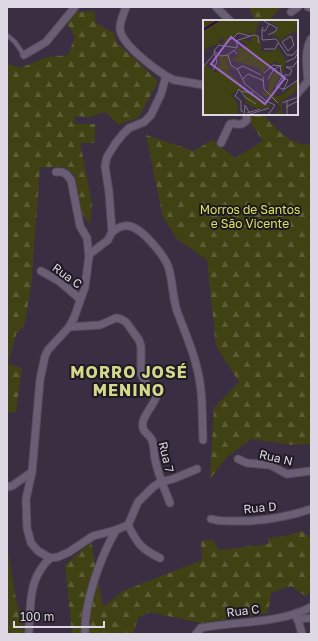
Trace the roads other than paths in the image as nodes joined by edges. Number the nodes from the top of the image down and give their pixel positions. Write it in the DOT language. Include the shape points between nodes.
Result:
graph roads {
  1 [pos="75,7"];
  2 [pos="126,7"];
  3 [pos="216,7"];
  4 [pos="298,7"];
  5 [pos="291,12"];
  6 [pos="229,20"];
  7 [pos="7,35"];
  8 [pos="311,39"];
  9 [pos="24,55"];
  10 [pos="166,76"];
  11 [pos="310,79"];
  12 [pos="203,85"];
  13 [pos="298,93"];
  14 [pos="246,115"];
  15 [pos="220,143"];
  16 [pos="56,172"];
  17 [pos="112,232"];
  18 [pos="89,256"];
  19 [pos="41,271"];
  20 [pos="80,299"];
  21 [pos="69,327"];
  22 [pos="203,440"];
  23 [pos="238,459"];
  24 [pos="196,468"];
  25 [pos="311,471"];
  26 [pos="32,472"];
  27 [pos="161,482"];
  28 [pos="7,487"];
  29 [pos="170,503"];
  30 [pos="311,509"];
  31 [pos="211,519"];
  32 [pos="128,524"];
  33 [pos="116,530"];
  34 [pos="50,558"];
  35 [pos="160,558"];
  36 [pos="311,607"];
  37 [pos="296,616"];
  38 [pos="311,618"];
  39 [pos="29,634"];
  40 [pos="85,634"];
  41 [pos="196,634"];
  42 [pos="302,634"];
  1 -- 9 [label="street" via="46,42"];
  2 -- 10 [label="street" via="120,27 127,44"];
  3 -- 6 [label="street"];
  4 -- 5 [label="street"];
  7 -- 9 [label="lane"];
  8 -- 11 [label="street" via="306,59"];
  10 -- 12 [label="street" via="174,80"];
  10 -- 17 [label="street" via="151,115 144,122 129,128 107,157"];
  11 -- 13 [label="street"];
  14 -- 15 [label="street" via="247,120 243,124 230,124"];
  16 -- 18 [label="street" via="66,174 72,180 80,226 87,238"];
  17 -- 18 [label="street" via="108,240"];
  17 -- 22 [label="street" via="124,226 132,227 153,244 166,261 177,310 195,358 200,384"];
  18 -- 20 [label="street" via="85,287"];
  19 -- 20 [label="street, Rua C" via="59,281"];
  20 -- 21 [label="street"];
  21 -- 26 [label="street" via="45,356 40,380"];
  21 -- 27 [label="street, Rua 7" via="100,325 119,318 133,329 141,346 141,374 156,397 144,420 143,428 153,442"];
  23 -- 25 [label="street, Rua N" via="270,466 288,474"];
  24 -- 27 [label="street"];
  26 -- 28 [label="street"];
  26 -- 34 [label="street" via="26,499 28,537 38,551"];
  27 -- 29 [label="street, Rua 7"];
  27 -- 32 [label="street" via="138,502"];
  30 -- 31 [label="street, Rua D" via="264,521 220,522"];
  32 -- 33 [label="street"];
  32 -- 35 [label="street" via="142,547"];
  33 -- 34 [label="street" via="93,536 58,558"];
  33 -- 40 [label="street" via="107,546 89,597"];
  34 -- 39 [label="street" via="34,581"];
  36 -- 37 [label="street"];
  37 -- 38 [label="street"];
  37 -- 41 [label="street, Rua C" via="206,627 201,628"];
  37 -- 42 [label="street"];
}
